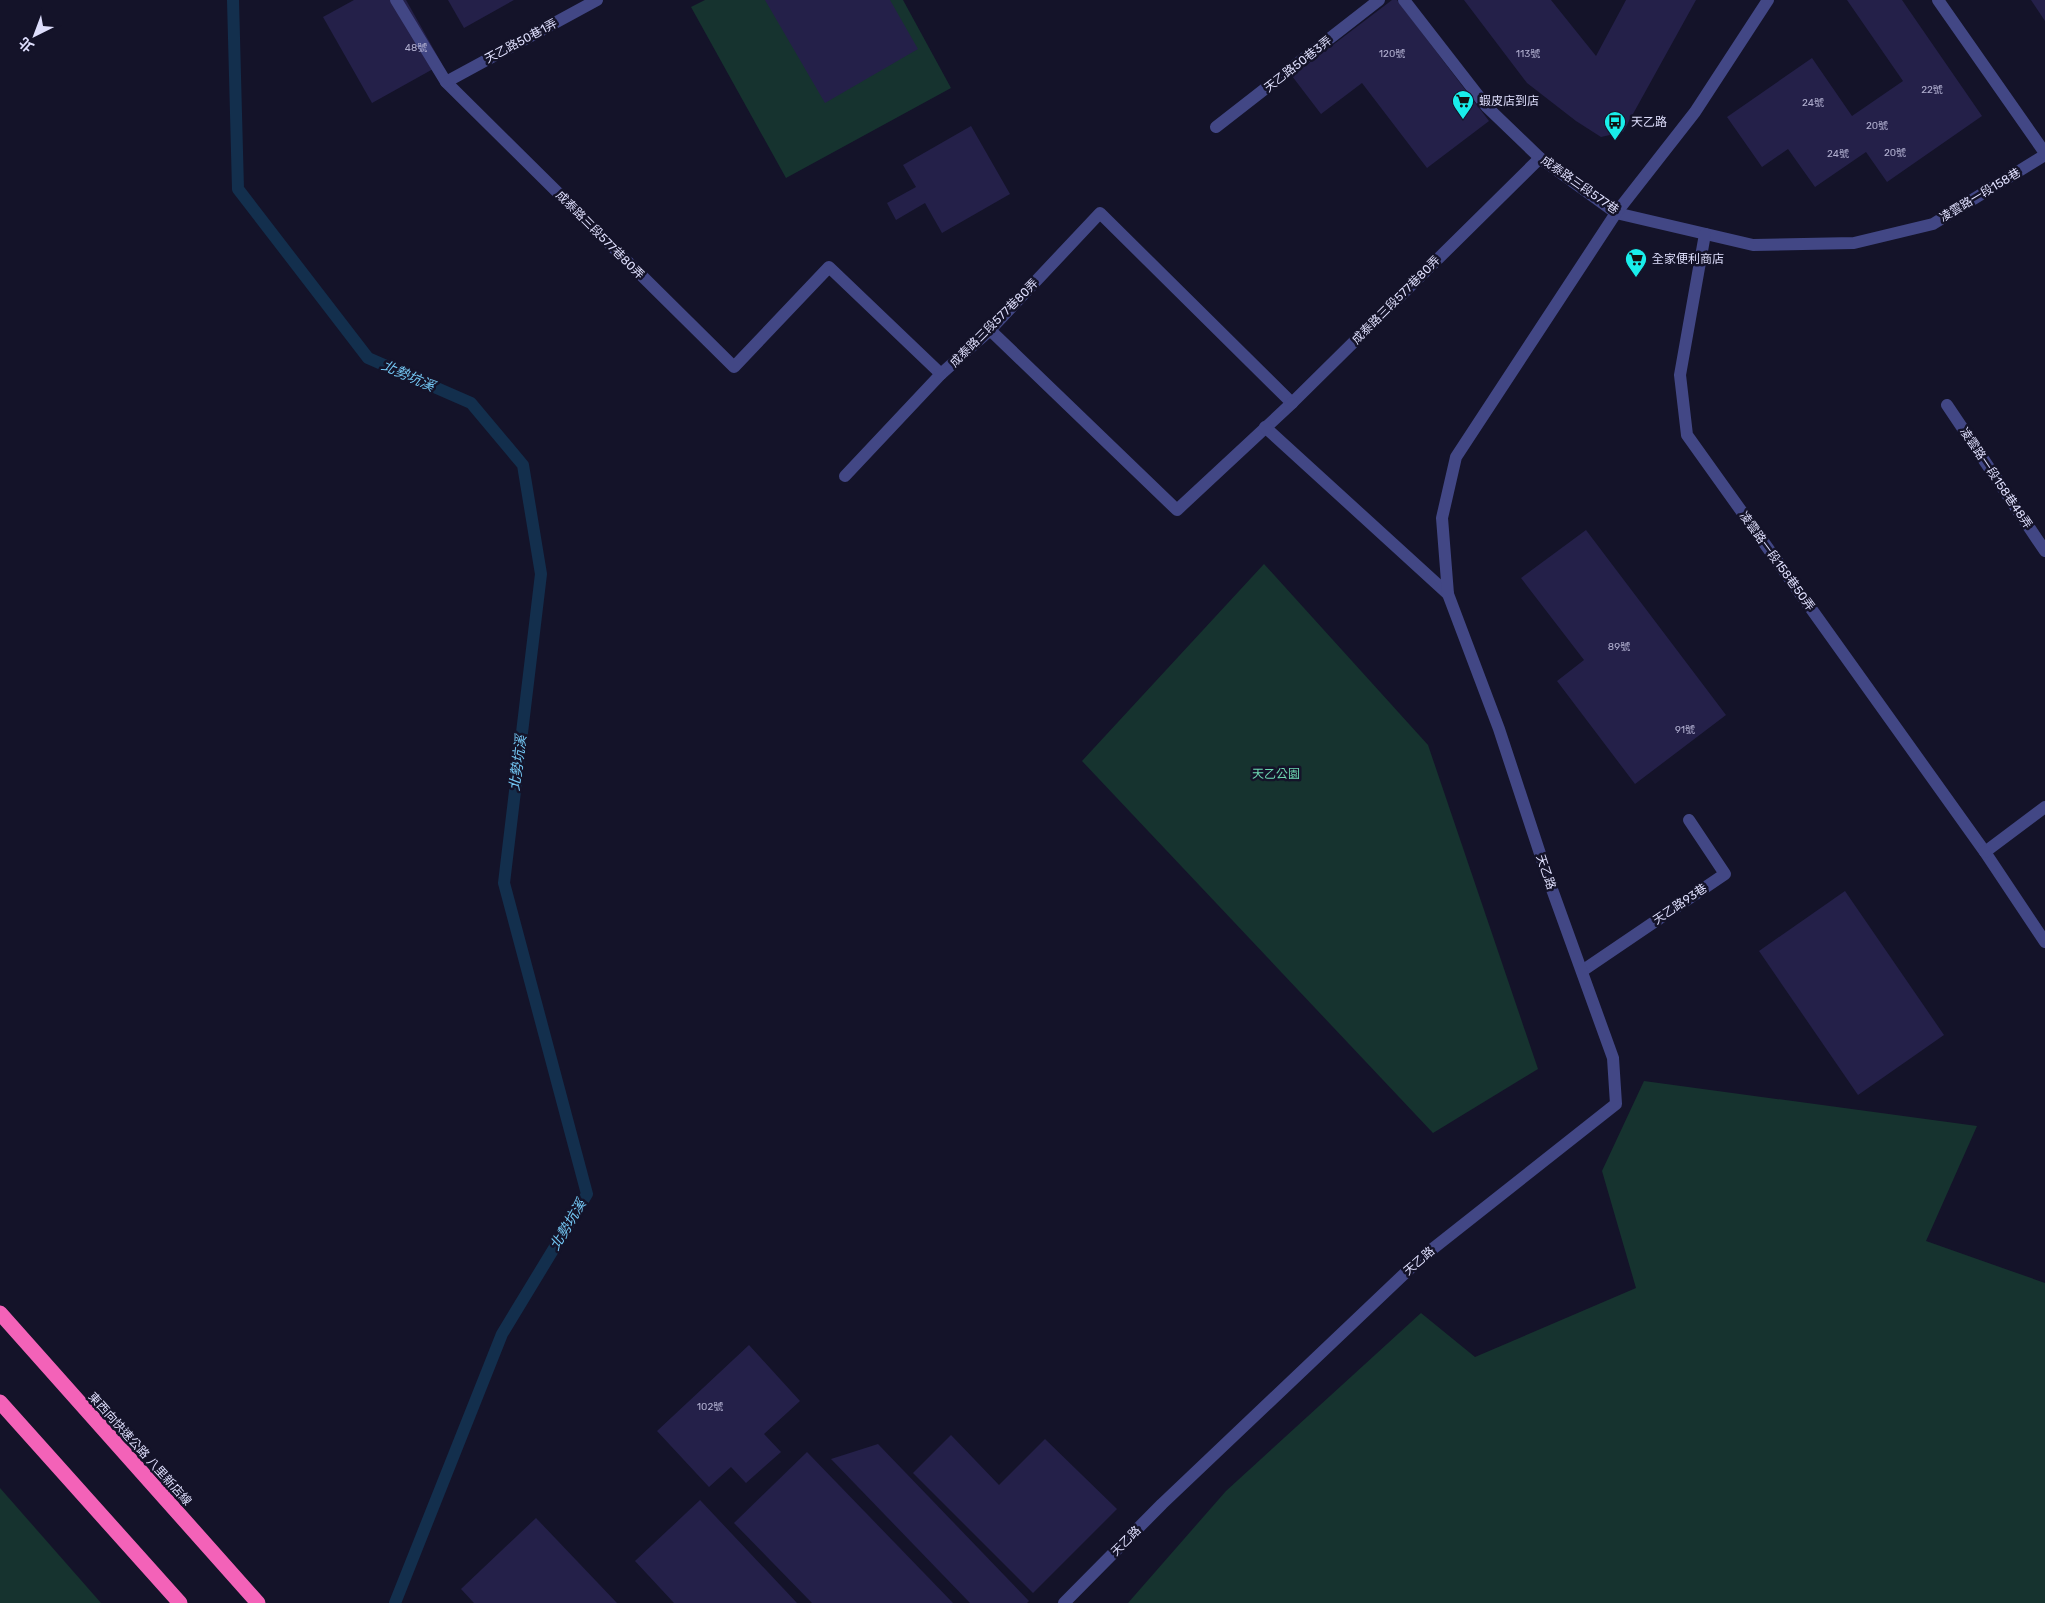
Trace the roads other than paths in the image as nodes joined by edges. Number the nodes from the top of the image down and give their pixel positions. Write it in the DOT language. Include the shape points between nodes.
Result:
graph roads {
  1 [pos="396,0"];
  2 [pos="597,0"];
  3 [pos="1380,0"];
  4 [pos="1404,0"];
  5 [pos="1768,0"];
  6 [pos="1938,0"];
  7 [pos="446,82"];
  8 [pos="1216,127"];
  9 [pos="2045,154"];
  10 [pos="1540,158"];
  11 [pos="1616,214"];
  12 [pos="1705,234"];
  13 [pos="1854,243"];
  14 [pos="990,330"];
  15 [pos="941,374"];
  16 [pos="1292,403"];
  17 [pos="1947,405"];
  18 [pos="1265,427"];
  19 [pos="845,476"];
  20 [pos="2045,551"];
  21 [pos="1448,594"];
  22 [pos="2045,807"];
  23 [pos="1689,820"];
  24 [pos="1985,852"];
  25 [pos="2045,942"];
  26 [pos="1582,971"];
  27 [pos="0,1314"];
  28 [pos="0,1402"];
  29 [pos="180,1603"];
  30 [pos="258,1603"];
  31 [pos="1064,1603"];
  1 -- 7 [label="street"];
  2 -- 7 [label="street, 天乙路50巷1弄"];
  3 -- 8 [label="street, 天乙路50巷3弄"];
  4 -- 10 [label="street, 成泰路三段577巷" via="1487,107"];
  5 -- 11 [label="street, 天乙路" via="1695,112"];
  6 -- 9 [label="street, 凌雲路一段158巷"];
  7 -- 15 [label="street, 成泰路三段577巷80弄" via="734,367 829,267"];
  9 -- 13 [label="street, 凌雲路一段158巷" via="1933,224"];
  10 -- 11 [label="street, 成泰路三段577巷"];
  10 -- 16 [label="street, 成泰路三段577巷80弄"];
  11 -- 12 [label="street, 成泰路三段577巷"];
  11 -- 21 [label="street, 天乙路" via="1456,457 1442,518"];
  12 -- 13 [label="street, 成泰路三段577巷" via="1753,245"];
  12 -- 24 [label="street, 凌雲路一段158巷50弄" via="1680,375 1686,435"];
  14 -- 15 [label="street, 成泰路三段577巷80弄"];
  14 -- 16 [label="street, 成泰路三段577巷80弄" via="1100,213"];
  14 -- 18 [label="street" via="1177,510"];
  15 -- 19 [label="street"];
  16 -- 18 [label="street"];
  17 -- 20 [label="street, 凌雲路一段158巷48弄"];
  18 -- 21 [label="street"];
  21 -- 26 [label="street, 天乙路" via="1499,729"];
  22 -- 24 [label="street"];
  23 -- 26 [label="street, 天乙路93巷" via="1724,874"];
  24 -- 25 [label="street, 凌雲路一段158巷50弄"];
  26 -- 31 [label="street, 天乙路" via="1613,1058 1616,1104 1421,1258 1162,1504"];
  27 -- 30 [label="highway, 東西向快速公路 八里新店線"];
  28 -- 29 [label="highway"];
}
